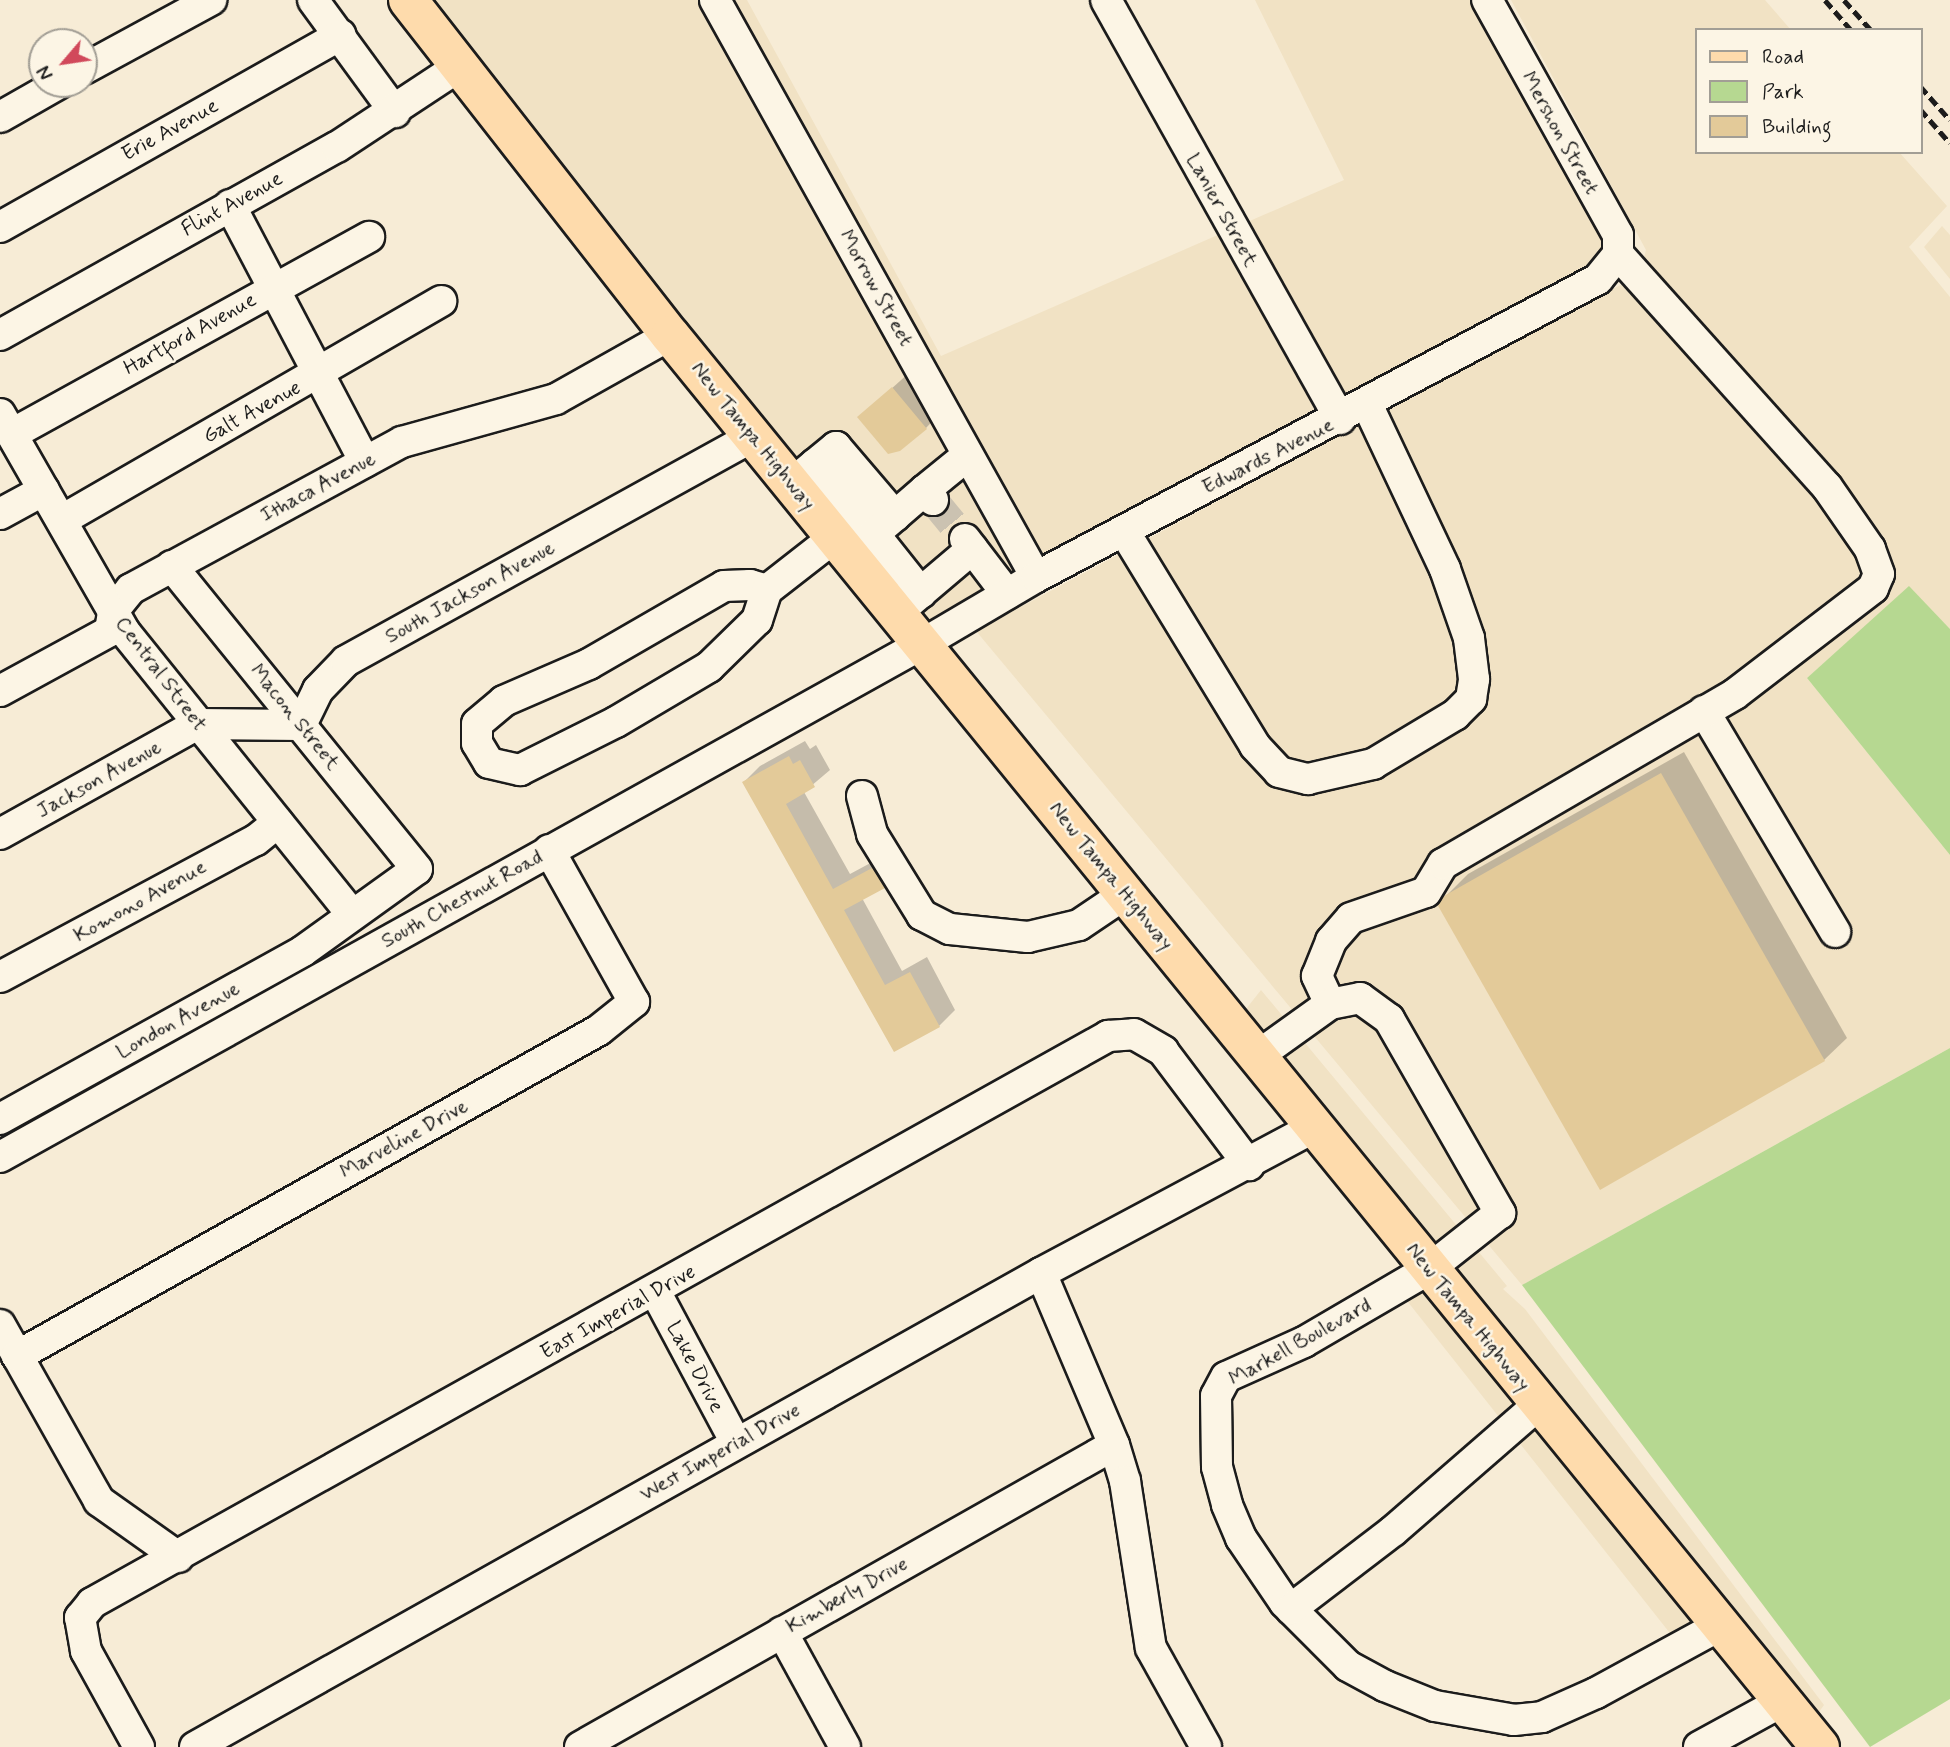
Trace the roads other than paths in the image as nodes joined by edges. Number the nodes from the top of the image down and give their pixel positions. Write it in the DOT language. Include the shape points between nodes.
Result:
graph roads {
  1 [pos="211,0"];
  2 [pos="313,0"];
  3 [pos="408,0"];
  4 [pos="715,0"];
  5 [pos="1106,0"];
  6 [pos="1487,0"];
  7 [pos="341,35"];
  8 [pos="98,61"];
  9 [pos="460,66"];
  10 [pos="33,98"];
  11 [pos="395,112"];
  12 [pos="0,117"];
  13 [pos="230,205"];
  14 [pos="0,227"];
  15 [pos="369,237"];
  16 [pos="1614,260"];
  17 [pos="274,288"];
  18 [pos="441,301"];
  19 [pos="0,335"];
  20 [pos="670,335"];
  21 [pos="317,375"];
  22 [pos="1367,404"];
  23 [pos="1340,419"];
  24 [pos="6,424"];
  25 [pos="753,436"];
  26 [pos="968,455"];
  27 [pos="365,462"];
  28 [pos="804,473"];
  29 [pos="44,490"];
  30 [pos="0,514"];
  31 [pos="62,520"];
  32 [pos="884,525"];
  33 [pos="1124,531"];
  34 [pos="836,536"];
  35 [pos="172,566"];
  36 [pos="1036,577"];
  37 [pos="767,590"];
  38 [pos="1007,594"];
  39 [pos="909,602"];
  40 [pos="113,611"];
  41 [pos="924,643"];
  42 [pos="0,691"];
  43 [pos="1704,711"];
  44 [pos="198,724"];
  45 [pos="301,725"];
  46 [pos="862,796"];
  47 [pos="278,822"];
  48 [pos="0,834"];
  49 [pos="549,850"];
  50 [pos="417,869"];
  51 [pos="1125,894"];
  52 [pos="352,914"];
  53 [pos="1835,932"];
  54 [pos="0,977"];
  55 [pos="1330,1004"];
  56 [pos="1256,1057"];
  57 [pos="0,1119"];
  58 [pos="1312,1128"];
  59 [pos="0,1157"];
  60 [pos="1249,1165"];
  61 [pos="1429,1269"];
  62 [pos="1041,1273"];
  63 [pos="654,1291"];
  64 [pos="0,1325"];
  65 [pos="17,1356"];
  66 [pos="1538,1404"];
  67 [pos="736,1443"];
  68 [pos="1114,1445"];
  69 [pos="178,1557"];
  70 [pos="1291,1609"];
  71 [pos="1719,1626"];
  72 [pos="782,1632"];
  73 [pos="1783,1701"];
  74 [pos="139,1747"];
  75 [pos="195,1747"];
  76 [pos="580,1747"];
  77 [pos="845,1747"];
  78 [pos="1206,1747"];
  79 [pos="1699,1747"];
  80 [pos="1820,1747"];
  1 -- 8 [label="street"];
  2 -- 7 [label="street"];
  3 -- 9 [label="main road, New Tampa Highway"];
  4 -- 26 [label="street, Morrow Street"];
  5 -- 23 [label="street, Lanier Street"];
  6 -- 16 [label="street, Mershon Street" via="1618,235"];
  7 -- 11 [label="street"];
  7 -- 14 [label="street, Erie Avenue"];
  9 -- 11 [label="street, Flint Avenue"];
  9 -- 20 [label="main road, New Tampa Highway"];
  10 -- 12 [label="street"];
  11 -- 13 [label="street, Flint Avenue"];
  13 -- 17 [label="street"];
  13 -- 19 [label="street, Flint Avenue"];
  15 -- 17 [label="street, Hartford Avenue"];
  16 -- 22 [label="street, Edwards Avenue" via="1598,279"];
  16 -- 43 [label="street" via="1827,487 1870,549 1879,574 1873,588 1735,694"];
  17 -- 21 [label="street"];
  17 -- 24 [label="street, Hartford Avenue"];
  18 -- 21 [label="street, Galt Avenue"];
  20 -- 25 [label="main road, New Tampa Highway"];
  20 -- 27 [label="street, Ithaca Avenue" via="556,398 423,434"];
  21 -- 27 [label="street"];
  21 -- 31 [label="street, Galt Avenue"];
  22 -- 23 [label="street, Edwards Avenue"];
  22 -- 33 [label="street" via="1446,569 1469,638 1474,680 1471,699 1455,715 1373,764 1308,779 1279,772 1255,746"];
  23 -- 33 [label="street, Edwards Avenue"];
  24 -- 29 [label="street, Central Street"];
  25 -- 28 [label="main road, New Tampa Highway"];
  25 -- 45 [label="street, South Jackson Avenue" via="346,661 318,690"];
  26 -- 32 [label="street" via="929,495"];
  26 -- 36 [label="street, Morrow Street"];
  27 -- 35 [label="street, Ithaca Avenue"];
  28 -- 32 [label="street"];
  28 -- 34 [label="main road, New Tampa Highway"];
  29 -- 30 [label="street"];
  29 -- 31 [label="street, Central Street"];
  31 -- 40 [label="street, Central Street"];
  32 -- 39 [label="street"];
  33 -- 36 [label="street, Edwards Avenue"];
  34 -- 37 [label="street"];
  34 -- 39 [label="main road, New Tampa Highway"];
  35 -- 40 [label="street, Ithaca Avenue" via="131,589"];
  35 -- 45 [label="street, Macon Street"];
  36 -- 38 [label="street, Edwards Avenue"];
  37 -- 37 [label="street" via="757,620 709,667 616,722 520,770 489,763 477,743 477,724 504,701 589,664 723,586"];
  38 -- 39 [label="street" via="969,544"];
  38 -- 41 [label="street, Edwards Avenue"];
  39 -- 41 [label="main road, New Tampa Highway"];
  40 -- 42 [label="street, Ithaca Avenue" via="110,631"];
  40 -- 44 [label="street, Central Street"];
  41 -- 49 [label="street, South Chestnut Road"];
  41 -- 51 [label="main road, New Tampa Highway"];
  43 -- 53 [label="street"];
  43 -- 55 [label="street" via="1443,864 1426,892 1352,918 1331,941 1317,976"];
  44 -- 45 [label="street"];
  44 -- 47 [label="street, Central Street"];
  44 -- 48 [label="street, Jackson Avenue"];
  45 -- 50 [label="street, Macon Street"];
  46 -- 51 [label="street" via="872,834 922,915 950,929 1028,937 1079,925"];
  47 -- 52 [label="street, Central Street"];
  47 -- 54 [label="street, Komono Avenue" via="256,840"];
  49 -- 59 [label="street, South Chestnut Road"];
  49 -- 65 [label="street, Marveline Drive" via="634,1002 599,1030"];
  50 -- 52 [label="street, London Avenue"];
  51 -- 56 [label="main road, New Tampa Highway"];
  52 -- 57 [label="street, London Avenue" via="303,951"];
  55 -- 56 [label="street"];
  55 -- 61 [label="street, Markell Boulevard" via="1360,998 1389,1019 1500,1213"];
  56 -- 58 [label="main road, New Tampa Highway"];
  58 -- 60 [label="street, West Imperial Drive"];
  58 -- 61 [label="main road, New Tampa Highway"];
  60 -- 62 [label="street, West Imperial Drive"];
  60 -- 63 [label="street, East Imperial Drive" via="1163,1051 1150,1040 1119,1032"];
  61 -- 66 [label="main road, New Tampa Highway"];
  61 -- 70 [label="street, Markell Boulevard" via="1304,1342 1226,1377 1216,1396 1217,1467 1227,1505 1256,1565"];
  62 -- 67 [label="street, West Imperial Drive"];
  62 -- 68 [label="street"];
  63 -- 67 [label="street, Lake Drive"];
  63 -- 69 [label="street, East Imperial Drive"];
  64 -- 65 [label="street"];
  65 -- 69 [label="street" via="99,1501"];
  66 -- 70 [label="street" via="1393,1531"];
  66 -- 71 [label="main road, New Tampa Highway"];
  67 -- 75 [label="street, West Imperial Drive"];
  68 -- 72 [label="street, Kimberly Drive"];
  68 -- 78 [label="street" via="1125,1481 1151,1648"];
  69 -- 74 [label="street, East Imperial Drive" via="92,1603 80,1618 95,1674"];
  70 -- 71 [label="street, Markell Boulevard" via="1348,1666 1385,1686 1435,1706 1521,1721 1542,1717 1596,1693"];
  71 -- 73 [label="main road, New Tampa Highway"];
  72 -- 76 [label="street, Kimberly Drive"];
  72 -- 77 [label="street"];
  73 -- 79 [label="street"];
  73 -- 80 [label="main road, New Tampa Highway"];
}
